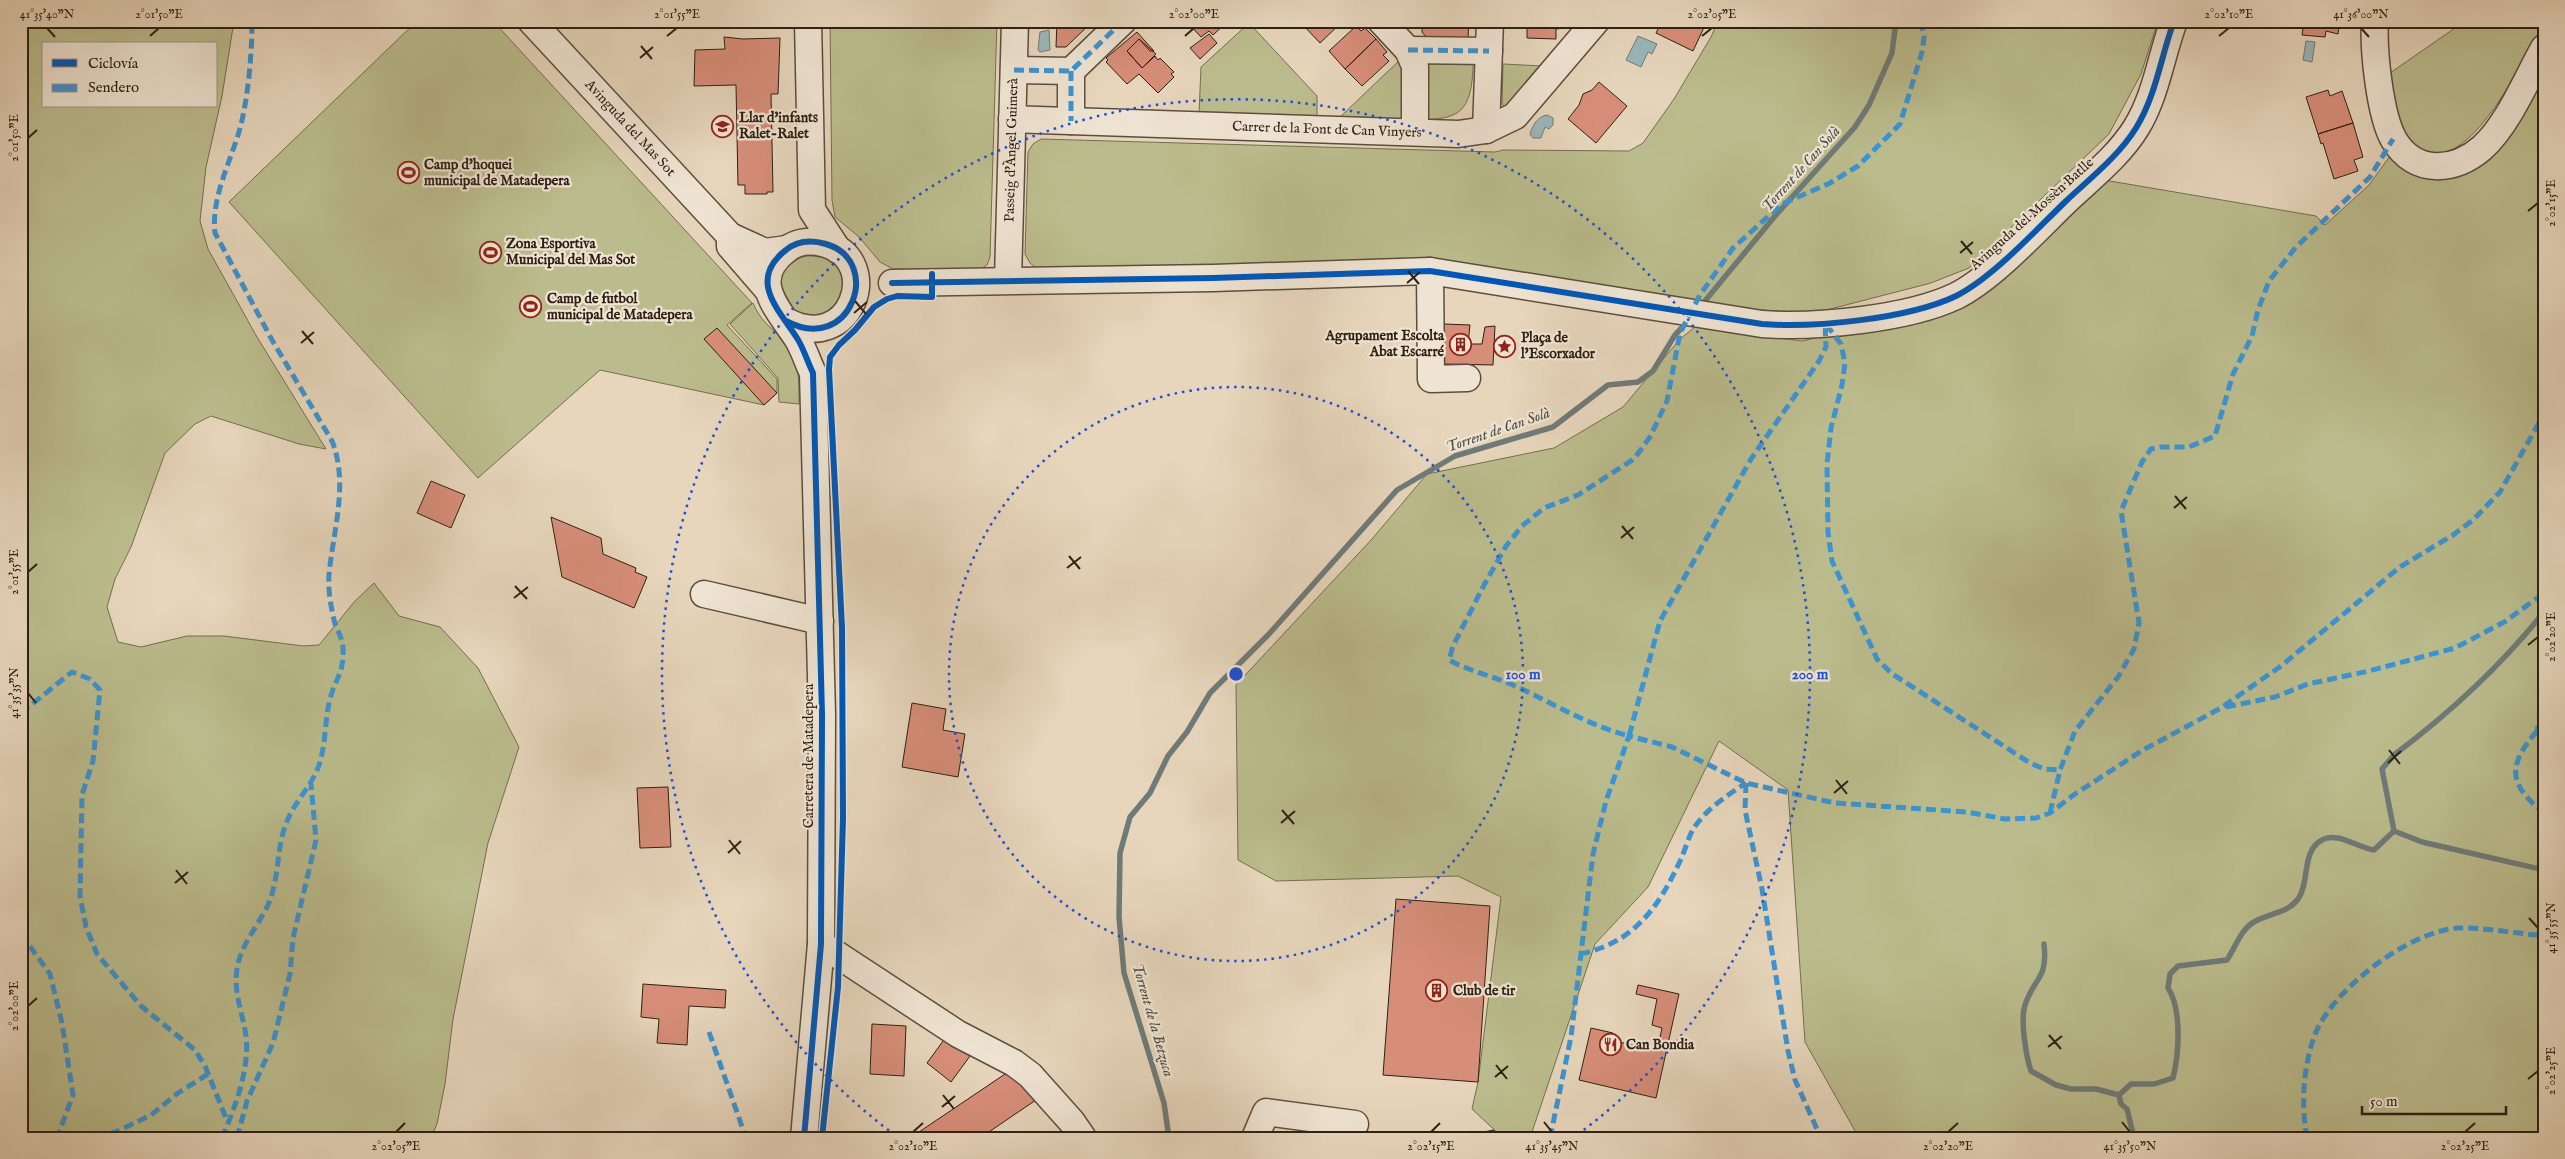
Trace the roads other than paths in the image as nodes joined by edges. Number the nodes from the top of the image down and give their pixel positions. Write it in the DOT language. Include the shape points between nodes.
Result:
graph roads {
  1 [pos="531,21"];
  2 [pos="808,21"];
  3 [pos="1015,21"];
  4 [pos="1124,21"];
  5 [pos="1381,21"];
  6 [pos="1490,21"];
  7 [pos="1596,21"];
  8 [pos="2174,21"];
  9 [pos="2375,21"];
  10 [pos="557,33"];
  11 [pos="2544,48"];
  12 [pos="1408,50"];
  13 [pos="1489,51"];
  14 [pos="1014,70"];
  15 [pos="1071,71"];
  16 [pos="1012,119"];
  17 [pos="1071,121"];
  18 [pos="1486,130"];
  19 [pos="1415,132"];
  20 [pos="812,210"];
  21 [pos="730,236"];
  22 [pos="792,247"];
  23 [pos="844,256"];
  24 [pos="1430,271"];
  25 [pos="1008,280"];
  26 [pos="892,283"];
  27 [pos="768,290"];
  28 [pos="840,318"];
  29 [pos="786,321"];
  30 [pos="813,373"];
  31 [pos="1468,378"];
  32 [pos="704,594"];
  33 [pos="820,621"];
  34 [pos="821,944"];
  35 [pos="1355,1124"];
  36 [pos="804,1138"];
  37 [pos="1084,1138"];
  38 [pos="1256,1138"];
  1 -- 10 [label="street, Avinguda del Mas Sot"];
  2 -- 20 [label="street"];
  3 -- 14 [label="street, Passeig d'Àngel Guimerà"];
  4 -- 15 [label="street"];
  5 -- 12 [label="street"];
  6 -- 13 [label="street"];
  7 -- 18 [label="street, Carrer de la Font de Can Vinyers" via="1515,116"];
  8 -- 24 [label="street, Avinguda del Mossèn Batlle" via="2148,104 2136,129 2115,154 2046,220 1988,273 1956,296 1874,317 1809,325 1762,324"];
  9 -- 11 [label="street" via="2376,65 2393,139 2414,161 2436,168 2459,162 2482,147 2502,123"];
  10 -- 21 [label="street, Avinguda del Mas Sot"];
  12 -- 13 [label="street"];
  12 -- 19 [label="street" via="1415,66"];
  13 -- 18 [label="street"];
  14 -- 15 [label="street"];
  14 -- 16 [label="street, Passeig d'Àngel Guimerà"];
  15 -- 17 [label="street"];
  16 -- 17 [label="street, Carrer de la Font de Can Vinyers"];
  16 -- 25 [label="street, Passeig d'Àngel Guimerà"];
  17 -- 19 [label="street, Carrer de la Font de Can Vinyers"];
  18 -- 19 [label="street, Carrer de la Font de Can Vinyers" via="1458,134"];
  20 -- 22 [label="street"];
  20 -- 23 [label="street"];
  21 -- 22 [label="street, Avinguda del Mas Sot" via="765,252"];
  21 -- 27 [label="street, Avinguda del Mas Sot" via="730,246"];
  22 -- 23 [label="street" via="818,242"];
  22 -- 27 [label="street" via="772,267"];
  23 -- 26 [label="street"];
  23 -- 28 [label="street" via="855,276 856,292"];
  24 -- 25 [label="street, Avinguda del Mossèn Batlle"];
  24 -- 31 [label="street" via="1431,379"];
  25 -- 26 [label="street, Avinguda del Mossèn Batlle"];
  26 -- 28 [label="street"];
  27 -- 29 [label="street" via="777,312"];
  28 -- 29 [label="street" via="820,329 808,329"];
  28 -- 30 [label="street" via="823,340"];
  29 -- 30 [label="street" via="803,348"];
  30 -- 33 [label="street, Carretera de Matadepera"];
  32 -- 33 [label="street"];
  33 -- 34 [label="street, Carretera de Matadepera"];
  34 -- 36 [label="street, Carretera de Matadepera"];
  34 -- 37 [label="street" via="958,1034 1014,1064 1036,1082"];
  35 -- 38 [label="street" via="1266,1112"];
}
